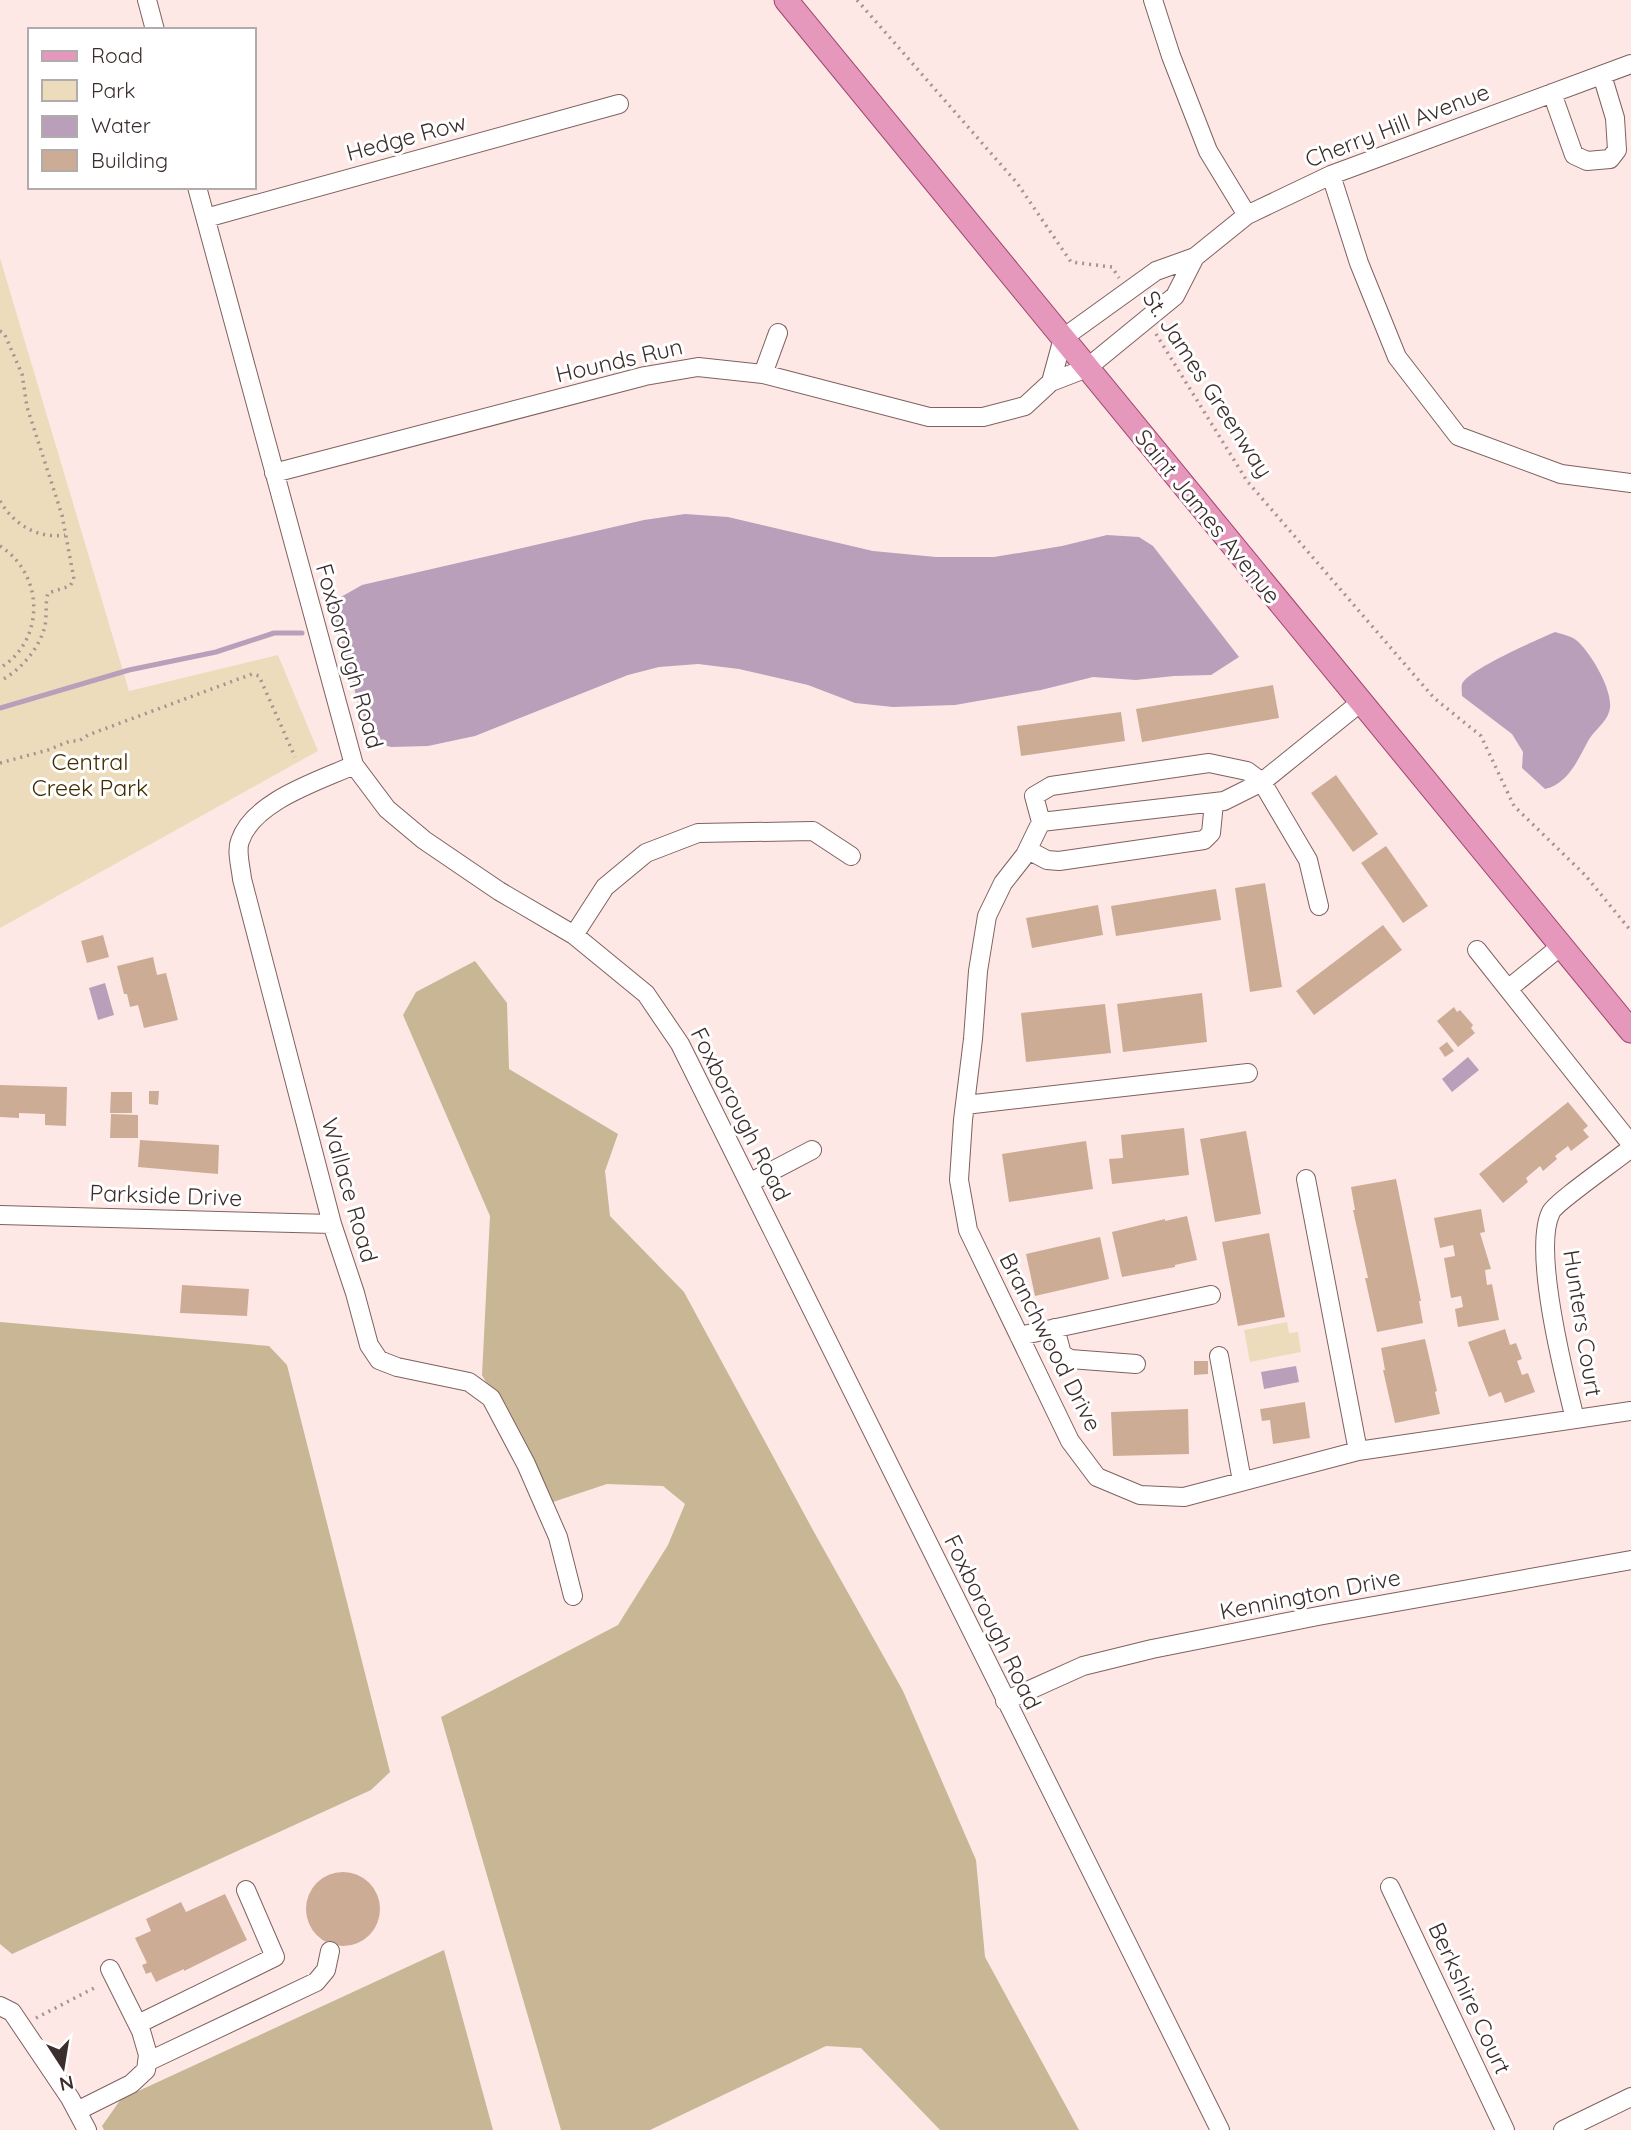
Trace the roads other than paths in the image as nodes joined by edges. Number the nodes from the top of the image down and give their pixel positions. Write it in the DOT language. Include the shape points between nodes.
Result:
graph roads {
  1 [pos="147,0"];
  2 [pos="786,0"];
  3 [pos="1153,0"];
  4 [pos="154,28"];
  5 [pos="1631,64"];
  6 [pos="1602,75"];
  7 [pos="1552,93"];
  8 [pos="619,104"];
  9 [pos="1331,174"];
  10 [pos="198,189"];
  11 [pos="1247,215"];
  12 [pos="206,218"];
  13 [pos="1195,257"];
  14 [pos="778,333"];
  15 [pos="1063,338"];
  16 [pos="1087,369"];
  17 [pos="762,374"];
  18 [pos="1051,382"];
  19 [pos="274,473"];
  20 [pos="1631,483"];
  21 [pos="1361,702"];
  22 [pos="354,765"];
  23 [pos="1262,782"];
  24 [pos="1214,803"];
  25 [pos="1041,822"];
  26 [pos="1028,850"];
  27 [pos="851,856"];
  28 [pos="1319,906"];
  29 [pos="573,935"];
  30 [pos="1561,946"];
  31 [pos="1477,950"];
  32 [pos="1508,989"];
  33 [pos="1631,1031"];
  34 [pos="1248,1073"];
  35 [pos="965,1105"];
  36 [pos="1631,1146"];
  37 [pos="812,1150"];
  38 [pos="1306,1179"];
  39 [pos="749,1184"];
  40 [pos="0,1215"];
  41 [pos="332,1224"];
  42 [pos="1211,1294"];
  43 [pos="1055,1328"];
  44 [pos="1019,1336"];
  45 [pos="1219,1356"];
  46 [pos="1136,1364"];
  47 [pos="1631,1411"];
  48 [pos="1575,1419"];
  49 [pos="1358,1451"];
  50 [pos="1242,1481"];
  51 [pos="1631,1560"];
  52 [pos="573,1596"];
  53 [pos="1005,1701"];
  54 [pos="1390,1887"];
  55 [pos="246,1890"];
  56 [pos="330,1951"];
  57 [pos="112,1974"];
  58 [pos="0,2006"];
  59 [pos="138,2024"];
  60 [pos="147,2062"];
  61 [pos="1631,2097"];
  62 [pos="77,2111"];
  63 [pos="87,2130"];
  64 [pos="1220,2130"];
  65 [pos="1505,2130"];
  66 [pos="1563,2130"];
  1 -- 4 [label="street"];
  2 -- 15 [label="main road, Saint James Avenue"];
  3 -- 11 [label="street" via="1208,151"];
  5 -- 6 [label="street, Cherry Hill Avenue"];
  6 -- 7 [label="street, Cherry Hill Avenue"];
  6 -- 7 [label="street" via="1615,118 1618,150 1610,159 1587,161 1574,155"];
  7 -- 9 [label="street, Cherry Hill Avenue"];
  8 -- 12 [label="street, Hedge Row"];
  9 -- 11 [label="street, Cherry Hill Avenue"];
  9 -- 20 [label="street" via="1359,263 1397,356 1458,436 1561,474"];
  10 -- 12 [label="street, Foxborough Road"];
  11 -- 13 [label="street, Cherry Hill Avenue"];
  12 -- 19 [label="street, Foxborough Road"];
  13 -- 15 [label="street, Cherry Hill Avenue" via="1156,271"];
  13 -- 16 [label="street, Cherry Hill Avenue" via="1175,296"];
  14 -- 17 [label="street"];
  15 -- 16 [label="main road, Saint James Avenue"];
  15 -- 18 [label="street"];
  16 -- 18 [label="street, Hounds Run"];
  16 -- 21 [label="main road, Saint James Avenue"];
  17 -- 18 [label="street, Hounds Run" via="929,417 983,417 1025,406"];
  17 -- 19 [label="street, Hounds Run" via="698,367 645,376"];
  19 -- 22 [label="street, Foxborough Road"];
  21 -- 23 [label="street"];
  21 -- 30 [label="main road, Saint James Avenue"];
  22 -- 29 [label="street, Foxborough Road" via="387,809 424,840"];
  22 -- 41 [label="street, Wallace Road" via="285,796 252,819 239,843 242,879"];
  23 -- 24 [label="street"];
  23 -- 25 [label="street" via="1247,771 1209,763 1051,786 1034,796"];
  23 -- 28 [label="street" via="1308,860"];
  24 -- 25 [label="street"];
  24 -- 26 [label="street" via="1211,833 1204,840 1059,861"];
  25 -- 26 [label="street, Branchwood Drive"];
  26 -- 35 [label="street, Branchwood Drive" via="1003,883 987,916"];
  27 -- 29 [label="street" via="813,831 698,833 646,853 605,887"];
  29 -- 39 [label="street, Foxborough Road" via="646,993 680,1044"];
  30 -- 32 [label="street"];
  30 -- 33 [label="main road, Saint James Avenue"];
  31 -- 32 [label="street"];
  32 -- 36 [label="street"];
  34 -- 35 [label="street"];
  35 -- 44 [label="street, Branchwood Drive" via="959,1180 968,1230"];
  36 -- 48 [label="street, Hunters Court" via="1552,1209 1545,1231 1550,1302"];
  37 -- 39 [label="street"];
  38 -- 49 [label="street"];
  39 -- 53 [label="street, Foxborough Road"];
  40 -- 41 [label="street, Parkside Drive"];
  41 -- 52 [label="street, Wallace Road" via="369,1345 379,1360 469,1382 491,1398 558,1537"];
  42 -- 43 [label="street"];
  43 -- 44 [label="street"];
  43 -- 46 [label="street" via="1062,1354 1070,1359"];
  44 -- 50 [label="street, Branchwood Drive" via="1070,1441 1097,1476 1140,1495 1184,1497"];
  45 -- 50 [label="street"];
  47 -- 48 [label="street, Branchwood Drive"];
  48 -- 49 [label="street, Branchwood Drive"];
  49 -- 50 [label="street, Branchwood Drive"];
  51 -- 53 [label="street, Kennington Drive" via="1152,1649 1083,1666"];
  53 -- 64 [label="street, Foxborough Road"];
  54 -- 65 [label="street, Berkshire Court"];
  55 -- 59 [label="street" via="275,1957"];
  56 -- 60 [label="street" via="326,1970 316,1982"];
  57 -- 59 [label="street"];
  58 -- 62 [label="street" via="12,2012"];
  59 -- 60 [label="street"];
  60 -- 62 [label="street" via="146,2070 131,2084"];
  61 -- 66 [label="street"];
  62 -- 63 [label="street"];
}
